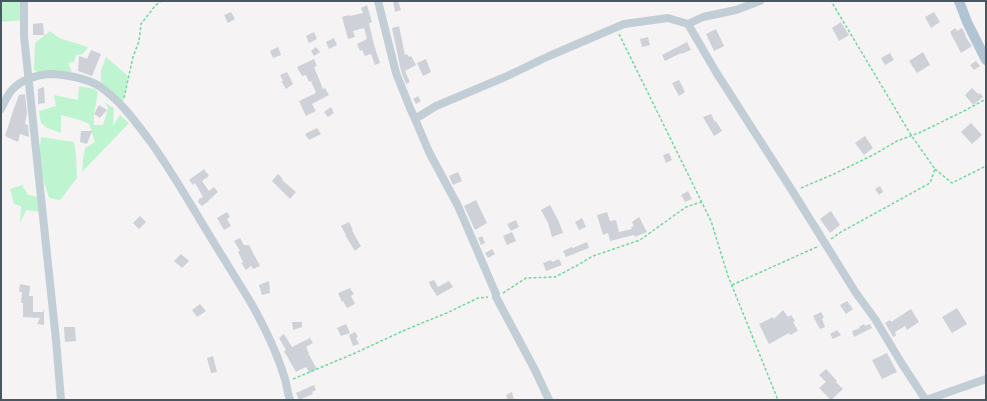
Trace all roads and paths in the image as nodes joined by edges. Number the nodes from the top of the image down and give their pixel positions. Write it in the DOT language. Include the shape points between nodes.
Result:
graph roads {
  1 [pos="24,1"];
  2 [pos="161,1"];
  3 [pos="378,1"];
  4 [pos="760,1"];
  5 [pos="831,1"];
  6 [pos="959,1"];
  7 [pos="688,24"];
  8 [pos="616,28"];
  9 [pos="986,60"];
  10 [pos="29,78"];
  11 [pos="986,99"];
  12 [pos="122,107"];
  13 [pos="1,109"];
  14 [pos="415,119"];
  15 [pos="911,135"];
  16 [pos="986,166"];
  17 [pos="934,169"];
  18 [pos="793,192"];
  19 [pos="825,243"];
  20 [pos="732,285"];
  21 [pos="986,379"];
  22 [pos="61,400"];
  23 [pos="290,400"];
  24 [pos="549,400"];
  25 [pos="778,400"];
  26 [pos="925,400"];
  1 -- 10 [label="street" via="24,36"];
  2 -- 12 [label="path" via="141,24"];
  3 -- 14 [label="street" via="396,73"];
  4 -- 7 [label="street" via="736,10 703,17"];
  5 -- 15 [label="path"];
  6 -- 9 [label="main road"];
  7 -- 8 [label="street" via="668,18 624,24"];
  7 -- 18 [label="street"];
  8 -- 14 [label="street" via="436,106"];
  8 -- 20 [label="path" via="710,221"];
  10 -- 12 [label="street" via="51,74 82,79 97,85"];
  10 -- 13 [label="street" via="12,90"];
  10 -- 22 [label="street"];
  11 -- 15 [label="path"];
  12 -- 23 [label="street" via="167,165 263,324 285,377"];
  14 -- 24 [label="street" via="429,152 458,206 496,297"];
  15 -- 17 [label="path"];
  15 -- 18 [label="path"];
  16 -- 17 [label="path" via="952,183"];
  17 -- 19 [label="path" via="930,183"];
  18 -- 19 [label="street"];
  19 -- 20 [label="path"];
  19 -- 26 [label="street"];
  20 -- 25 [label="path"];
  21 -- 26 [label="street"];
}
